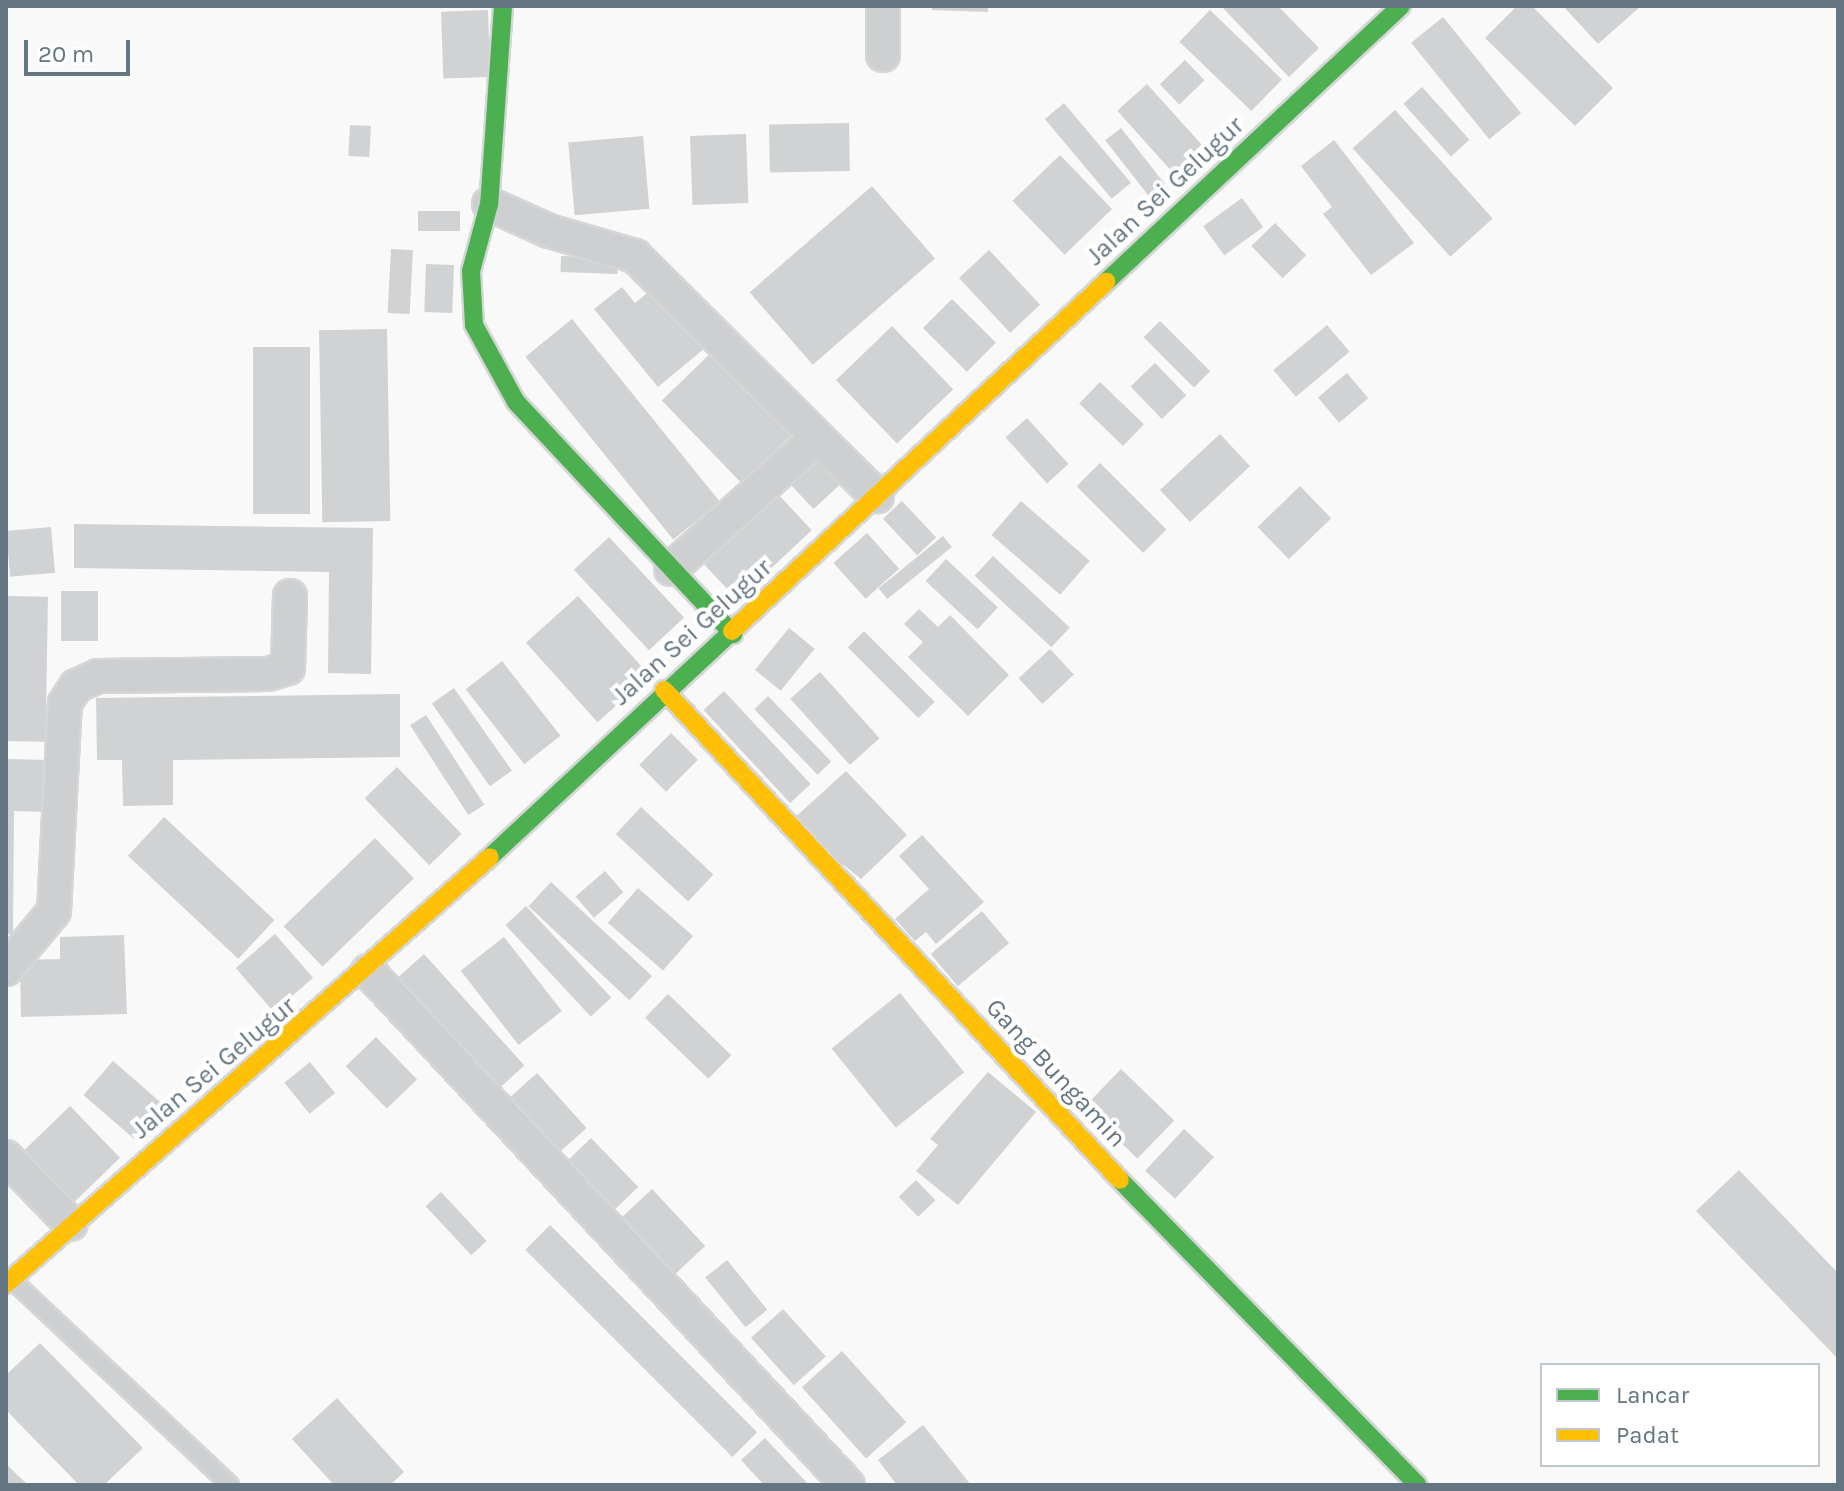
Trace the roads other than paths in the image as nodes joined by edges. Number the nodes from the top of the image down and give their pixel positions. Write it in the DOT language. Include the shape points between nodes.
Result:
graph roads {
  1 [pos="503,6"];
  2 [pos="883,6"];
  3 [pos="1396,8"];
  4 [pos="883,55"];
  5 [pos="489,204"];
  6 [pos="816,439"];
  7 [pos="877,496"];
  8 [pos="671,569"];
  9 [pos="290,596"];
  10 [pos="733,634"];
  11 [pos="664,690"];
  12 [pos="6,969"];
  13 [pos="368,971"];
  14 [pos="6,1157"];
  15 [pos="71,1224"];
  16 [pos="9,1282"];
  17 [pos="230,1485"];
  18 [pos="848,1485"];
  19 [pos="1418,1485"];
  1 -- 5 [label="main road"];
  2 -- 4 [label="street"];
  3 -- 7 [label="main road, Jalan Sei Gelugur"];
  5 -- 6 [label="street" via="549,231 635,256"];
  5 -- 8 [label="main road" via="471,271 474,325 493,369 516,402"];
  6 -- 7 [label="street"];
  6 -- 8 [label="street"];
  7 -- 10 [label="main road, Jalan Sei Gelugur"];
  8 -- 10 [label="main road"];
  9 -- 12 [label="street" via="288,668 268,674 98,676 76,686 65,703 54,911"];
  10 -- 11 [label="main road, Jalan Sei Gelugur"];
  11 -- 13 [label="main road, Jalan Sei Gelugur"];
  11 -- 19 [label="main road, Gang Bungamin" via="1178,1242"];
  13 -- 15 [label="main road, Jalan Sei Gelugur"];
  13 -- 18 [label="street"];
  14 -- 15 [label="street"];
  15 -- 16 [label="main road, Jalan Sei Gelugur"];
  16 -- 17 [label="lane"];
}
